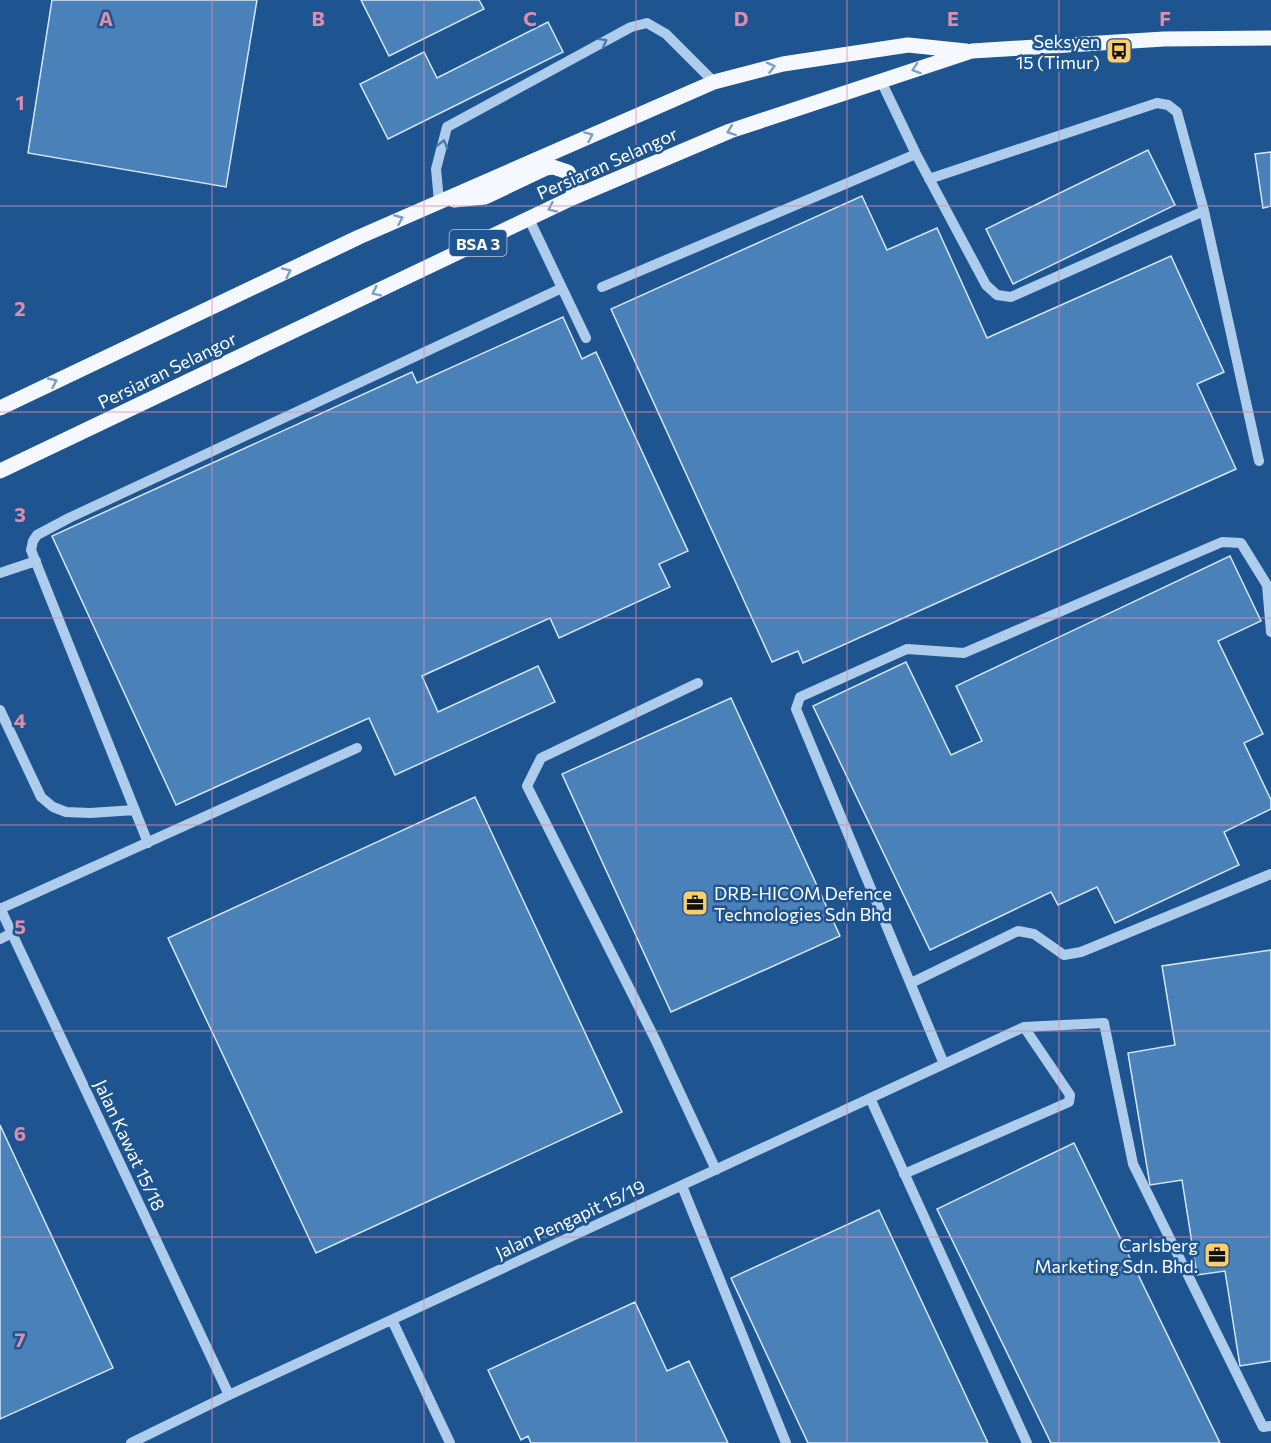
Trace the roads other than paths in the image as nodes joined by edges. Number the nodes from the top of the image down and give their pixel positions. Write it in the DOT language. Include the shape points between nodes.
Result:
graph roads {
  1 [pos="1270,40"];
  2 [pos="972,51"];
  3 [pos="881,81"];
  4 [pos="714,82"];
  5 [pos="916,154"];
  6 [pos="929,179"];
  7 [pos="572,198"];
  8 [pos="439,201"];
  9 [pos="1204,211"];
  10 [pos="529,219"];
  11 [pos="602,287"];
  12 [pos="562,288"];
  13 [pos="586,338"];
  14 [pos="0,405"];
  15 [pos="1259,460"];
  16 [pos="0,471"];
  17 [pos="36,561"];
  18 [pos="0,573"];
  19 [pos="1271,632"];
  20 [pos="698,682"];
  21 [pos="0,710"];
  22 [pos="357,748"];
  23 [pos="135,810"];
  24 [pos="148,843"];
  25 [pos="1271,874"];
  26 [pos="0,909"];
  27 [pos="12,933"];
  28 [pos="0,939"];
  29 [pos="911,983"];
  30 [pos="1024,1027"];
  31 [pos="944,1064"];
  32 [pos="870,1098"];
  33 [pos="716,1170"];
  34 [pos="904,1174"];
  35 [pos="682,1186"];
  36 [pos="392,1320"];
  37 [pos="229,1395"];
  38 [pos="1271,1426"];
  39 [pos="449,1440"];
  40 [pos="131,1443"];
  41 [pos="435,1443"];
  42 [pos="786,1443"];
  43 [pos="1027,1443"];
  1 -- 2 [label="main road, Persiaran Selangor / BSA 3" via="1164,39"];
  2 -- 3 [label="main road, Persiaran Selangor / BSA 3, one-way"];
  4 -- 2 [label="main road, Persiaran Selangor, one-way" via="783,64 908,45"];
  3 -- 5 [label="street"];
  3 -- 7 [label="main road, Persiaran Selangor / BSA 3, one-way" via="730,131"];
  8 -- 4 [label="main road, Persiaran Selangor, one-way"];
  8 -- 4 [label="street, one-way" via="436,169 447,127 631,27 647,23 666,34"];
  5 -- 6 [label="street"];
  5 -- 11 [label="street"];
  6 -- 9 [label="street" via="986,285 997,296 1011,297"];
  6 -- 9 [label="street" via="1157,104 1168,105 1177,112"];
  7 -- 8 [label="main road" via="575,186 568,172 554,166 485,197"];
  7 -- 10 [label="main road, Persiaran Selangor / BSA 3, one-way"];
  14 -- 8 [label="main road, Persiaran Selangor, one-way"];
  9 -- 15 [label="street"];
  10 -- 12 [label="street"];
  10 -- 16 [label="main road, Persiaran Selangor / BSA 3, one-way"];
  12 -- 13 [label="street"];
  12 -- 17 [label="street" via="69,518 37,535 31,550"];
  17 -- 18 [label="street"];
  17 -- 23 [label="street"];
  19 -- 29 [label="street" via="1267,585 1241,543 1222,542 964,653 907,649 801,698 796,709"];
  20 -- 33 [label="street" via="541,758 527,786 655,1039"];
  21 -- 23 [label="street" via="40,797 53,807 66,813"];
  22 -- 24 [label="street"];
  23 -- 24 [label="street"];
  24 -- 26 [label="street"];
  25 -- 29 [label="street" via="1081,952 1064,955 1034,934 1018,931"];
  26 -- 27 [label="street, Jalan Kawat 15/18"];
  27 -- 28 [label="street"];
  27 -- 37 [label="street, Jalan Kawat 15/18"];
  29 -- 31 [label="street"];
  30 -- 31 [label="street, Jalan Pengapit 15/19"];
  30 -- 34 [label="street" via="1070,1095 1069,1102"];
  30 -- 38 [label="street" via="1104,1023 1133,1164 1263,1427"];
  31 -- 32 [label="street, Jalan Pengapit 15/19"];
  32 -- 33 [label="street, Jalan Pengapit 15/19"];
  32 -- 34 [label="street"];
  33 -- 35 [label="street, Jalan Pengapit 15/19"];
  34 -- 43 [label="street"];
  35 -- 36 [label="street, Jalan Pengapit 15/19"];
  35 -- 42 [label="street"];
  36 -- 37 [label="street, Jalan Pengapit 15/19"];
  36 -- 39 [label="street"];
  37 -- 40 [label="street, Jalan Pengapit 15/19"];
  39 -- 41 [label="street"];
}
